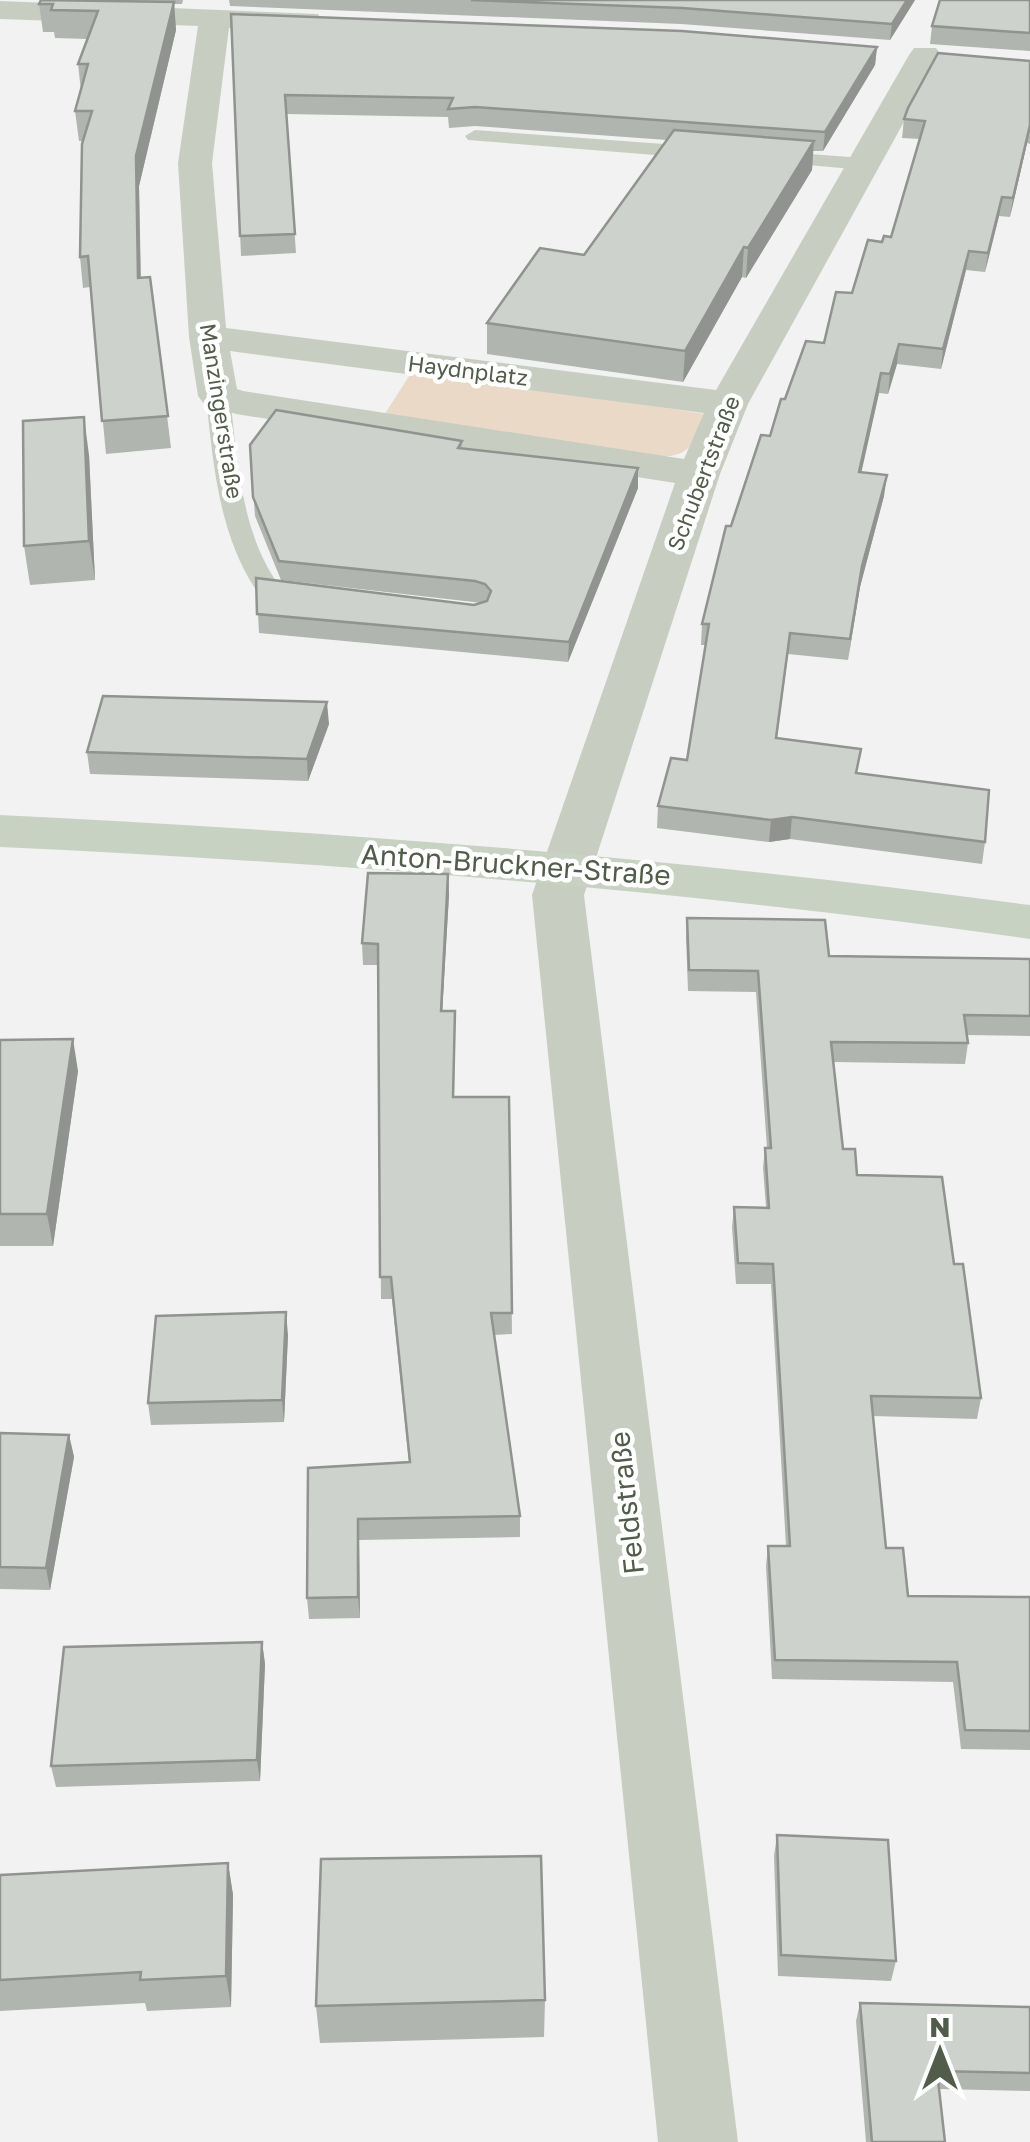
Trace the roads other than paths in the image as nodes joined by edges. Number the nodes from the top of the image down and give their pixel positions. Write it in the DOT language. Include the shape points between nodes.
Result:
graph roads {
  1 [pos="42,5"];
  2 [pos="0,10"];
  3 [pos="215,18"];
  4 [pos="346,22"];
  5 [pos="924,55"];
  6 [pos="475,136"];
  7 [pos="864,164"];
  8 [pos="208,337"];
  9 [pos="218,396"];
  10 [pos="728,404"];
  11 [pos="699,474"];
  12 [pos="327,598"];
  13 [pos="0,831"];
  14 [pos="567,865"];
  15 [pos="1030,922"];
  16 [pos="698,2142"];
  1 -- 2 [label="street"];
  1 -- 3 [label="street"];
  3 -- 4 [label="street"];
  3 -- 8 [label="street, Manzingerstraße" via="196,164"];
  5 -- 7 [label="street, Schubertstraße"];
  6 -- 7 [label="lane"];
  7 -- 10 [label="street, Schubertstraße"];
  8 -- 9 [label="street, Manzingerstraße"];
  8 -- 10 [label="street, Haydnplatz"];
  9 -- 11 [label="street"];
  9 -- 12 [label="lane, Manzingerstraße" via="252,566 270,591"];
  10 -- 11 [label="street, Schubertstraße"];
  11 -- 14 [label="street, Schubertstraße"];
  13 -- 14 [label="main road, Anton-Bruckner-Straße"];
  14 -- 15 [label="main road, Anton-Bruckner-Straße"];
  14 -- 16 [label="street, Feldstraße" via="560,915"];
}
